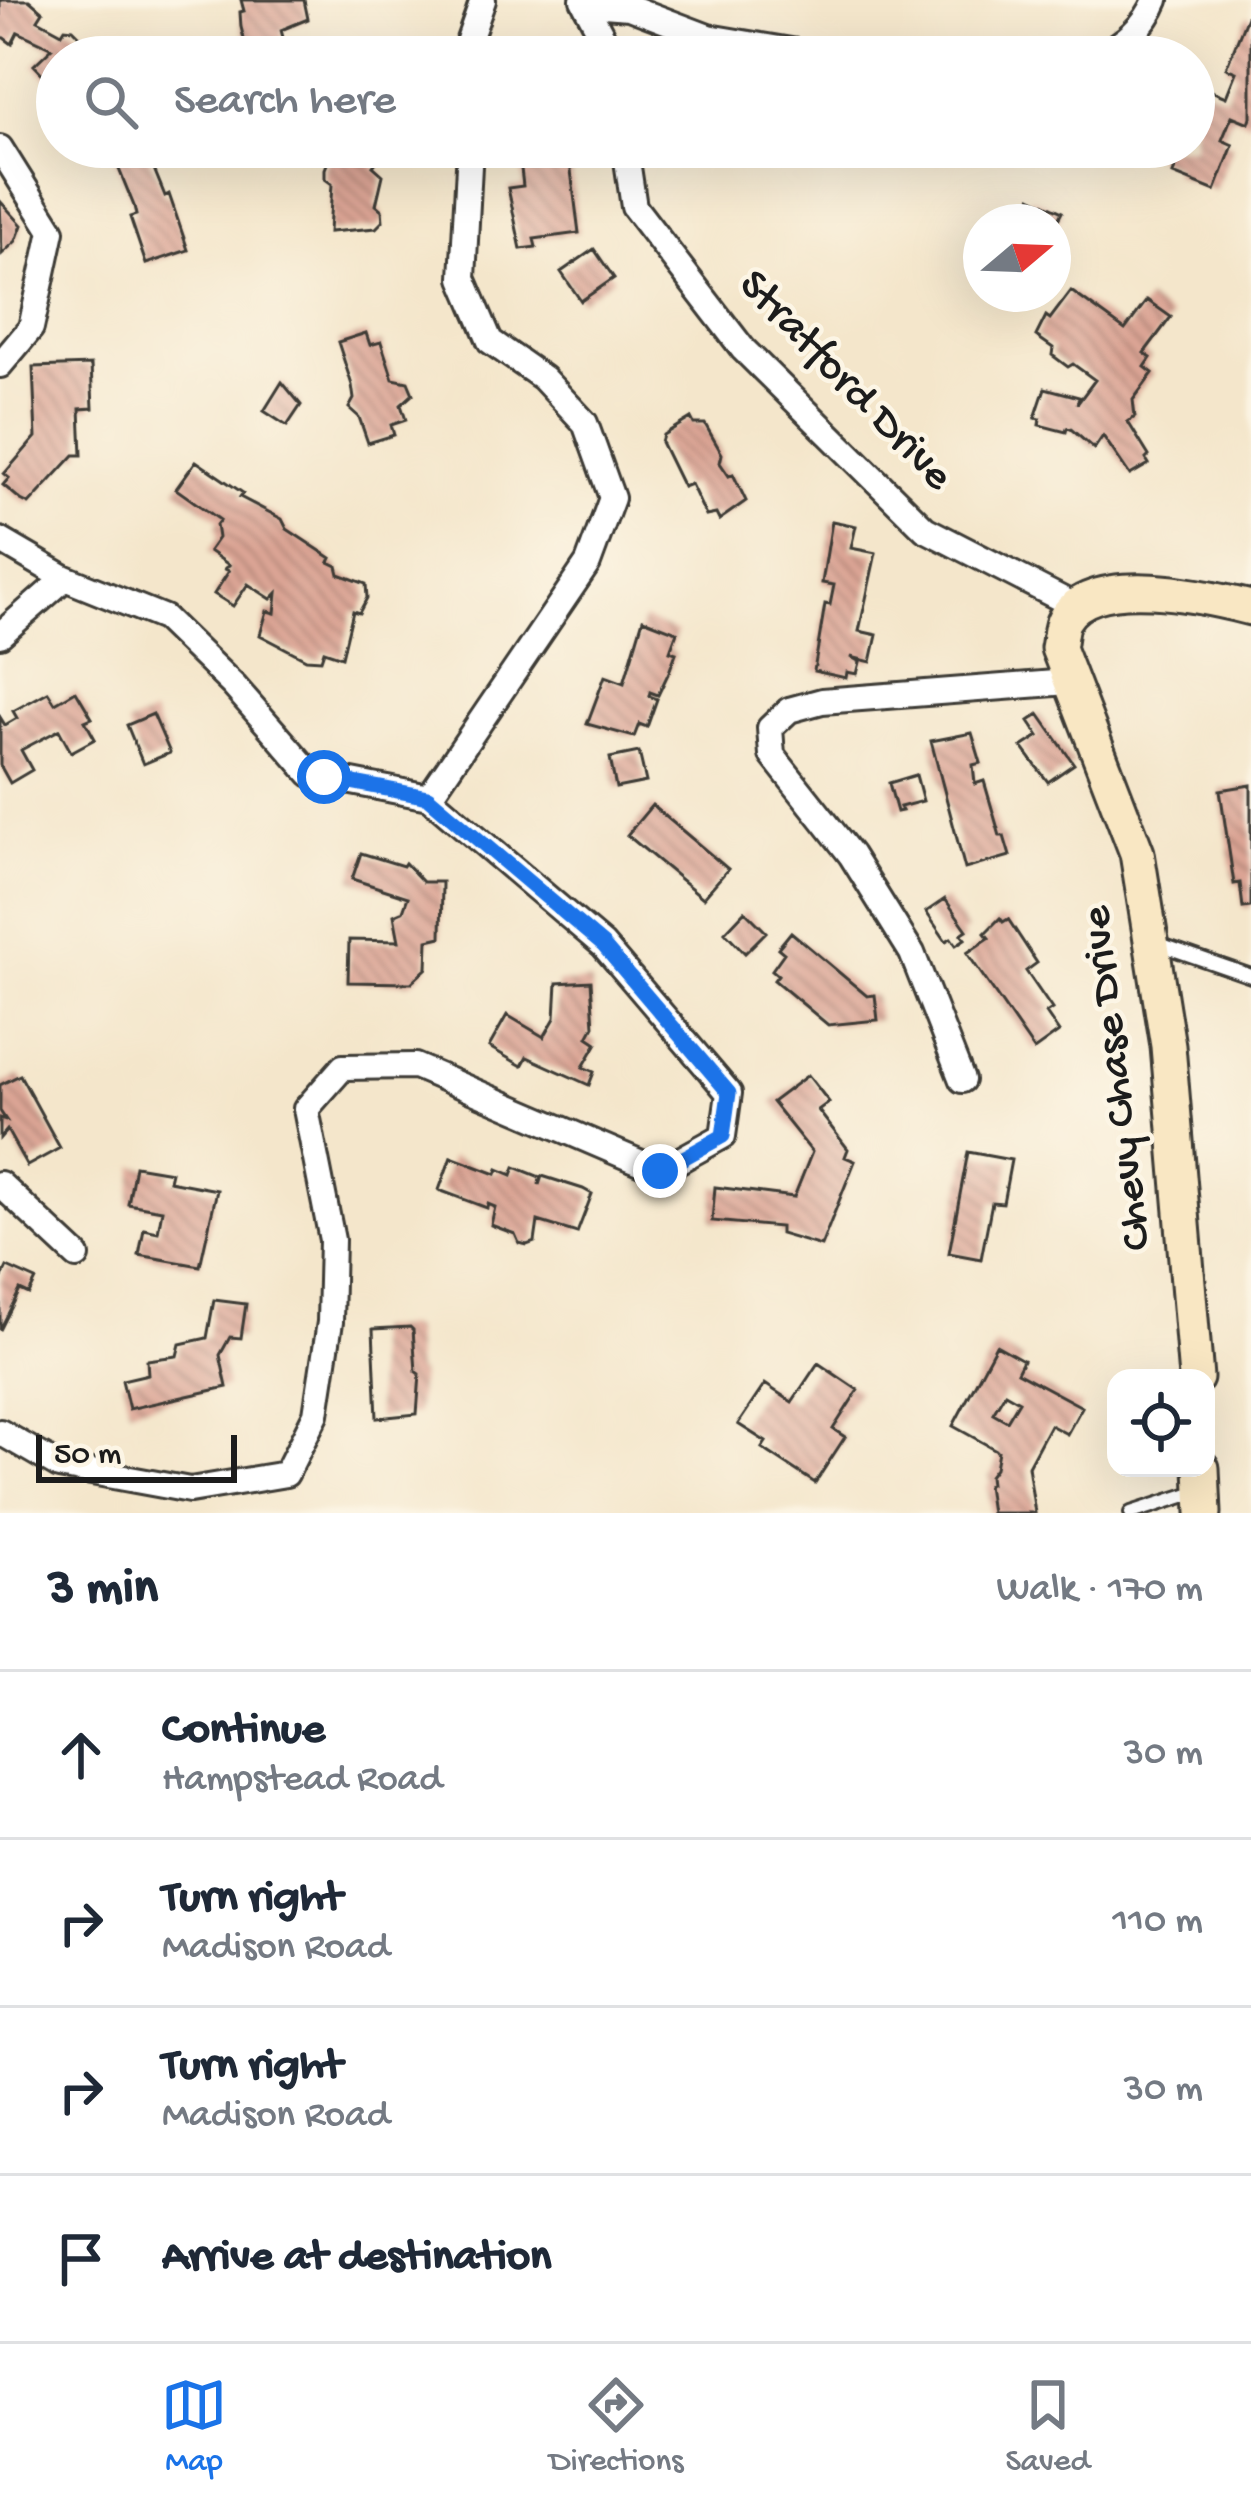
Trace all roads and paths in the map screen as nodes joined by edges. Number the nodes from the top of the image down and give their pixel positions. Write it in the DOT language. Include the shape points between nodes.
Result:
graph roads {
  1 [pos="483,0"];
  2 [pos="583,0"];
  3 [pos="596,0"];
  4 [pos="1156,0"];
  5 [pos="470,36"];
  6 [pos="602,36"];
  7 [pos="705,36"];
  8 [pos="1131,36"];
  9 [pos="0,148"];
  10 [pos="469,168"];
  11 [pos="629,168"];
  12 [pos="0,365"];
  13 [pos="0,540"];
  14 [pos="65,578"];
  15 [pos="1077,607"];
  16 [pos="1251,608"];
  17 [pos="0,635"];
  18 [pos="1068,682"];
  19 [pos="428,797"];
  20 [pos="1152,941"];
  21 [pos="1251,976"];
  22 [pos="962,1080"];
  23 [pos="0,1184"];
  24 [pos="77,1256"];
  25 [pos="1195,1369"];
  26 [pos="0,1432"];
  27 [pos="1203,1490"];
  28 [pos="1131,1513"];
  1 -- 5 [label="street"];
  2 -- 6 [label="street"];
  3 -- 7 [label="street"];
  4 -- 8 [label="street"];
  9 -- 12 [label="street" via="52,231 31,328"];
  10 -- 19 [label="street" via="463,278 490,341 543,378 585,423 612,498 588,563"];
  11 -- 15 [label="street, Stratford Drive" via="634,207 742,349 926,529"];
  13 -- 14 [label="street"];
  14 -- 17 [label="street"];
  14 -- 19 [label="street" via="164,618 311,774"];
  15 -- 16 [label="main road" via="1140,590"];
  15 -- 18 [label="main road, Chevy Chase Drive" via="1063,621 1058,648"];
  18 -- 20 [label="main road, Chevy Chase Drive" via="1137,854"];
  18 -- 22 [label="street" via="823,701 789,710 770,728 772,755 851,855 913,953"];
  19 -- 26 [label="street" via="603,945 729,1093 723,1136 660,1171 415,1066 343,1067 306,1109 332,1240 330,1322 316,1414 286,1474 190,1490 59,1466"];
  20 -- 21 [label="lane"];
  20 -- 25 [label="main road, Chevy Chase Drive"];
  23 -- 24 [label="street"];
  27 -- 28 [label="lane"];
}
